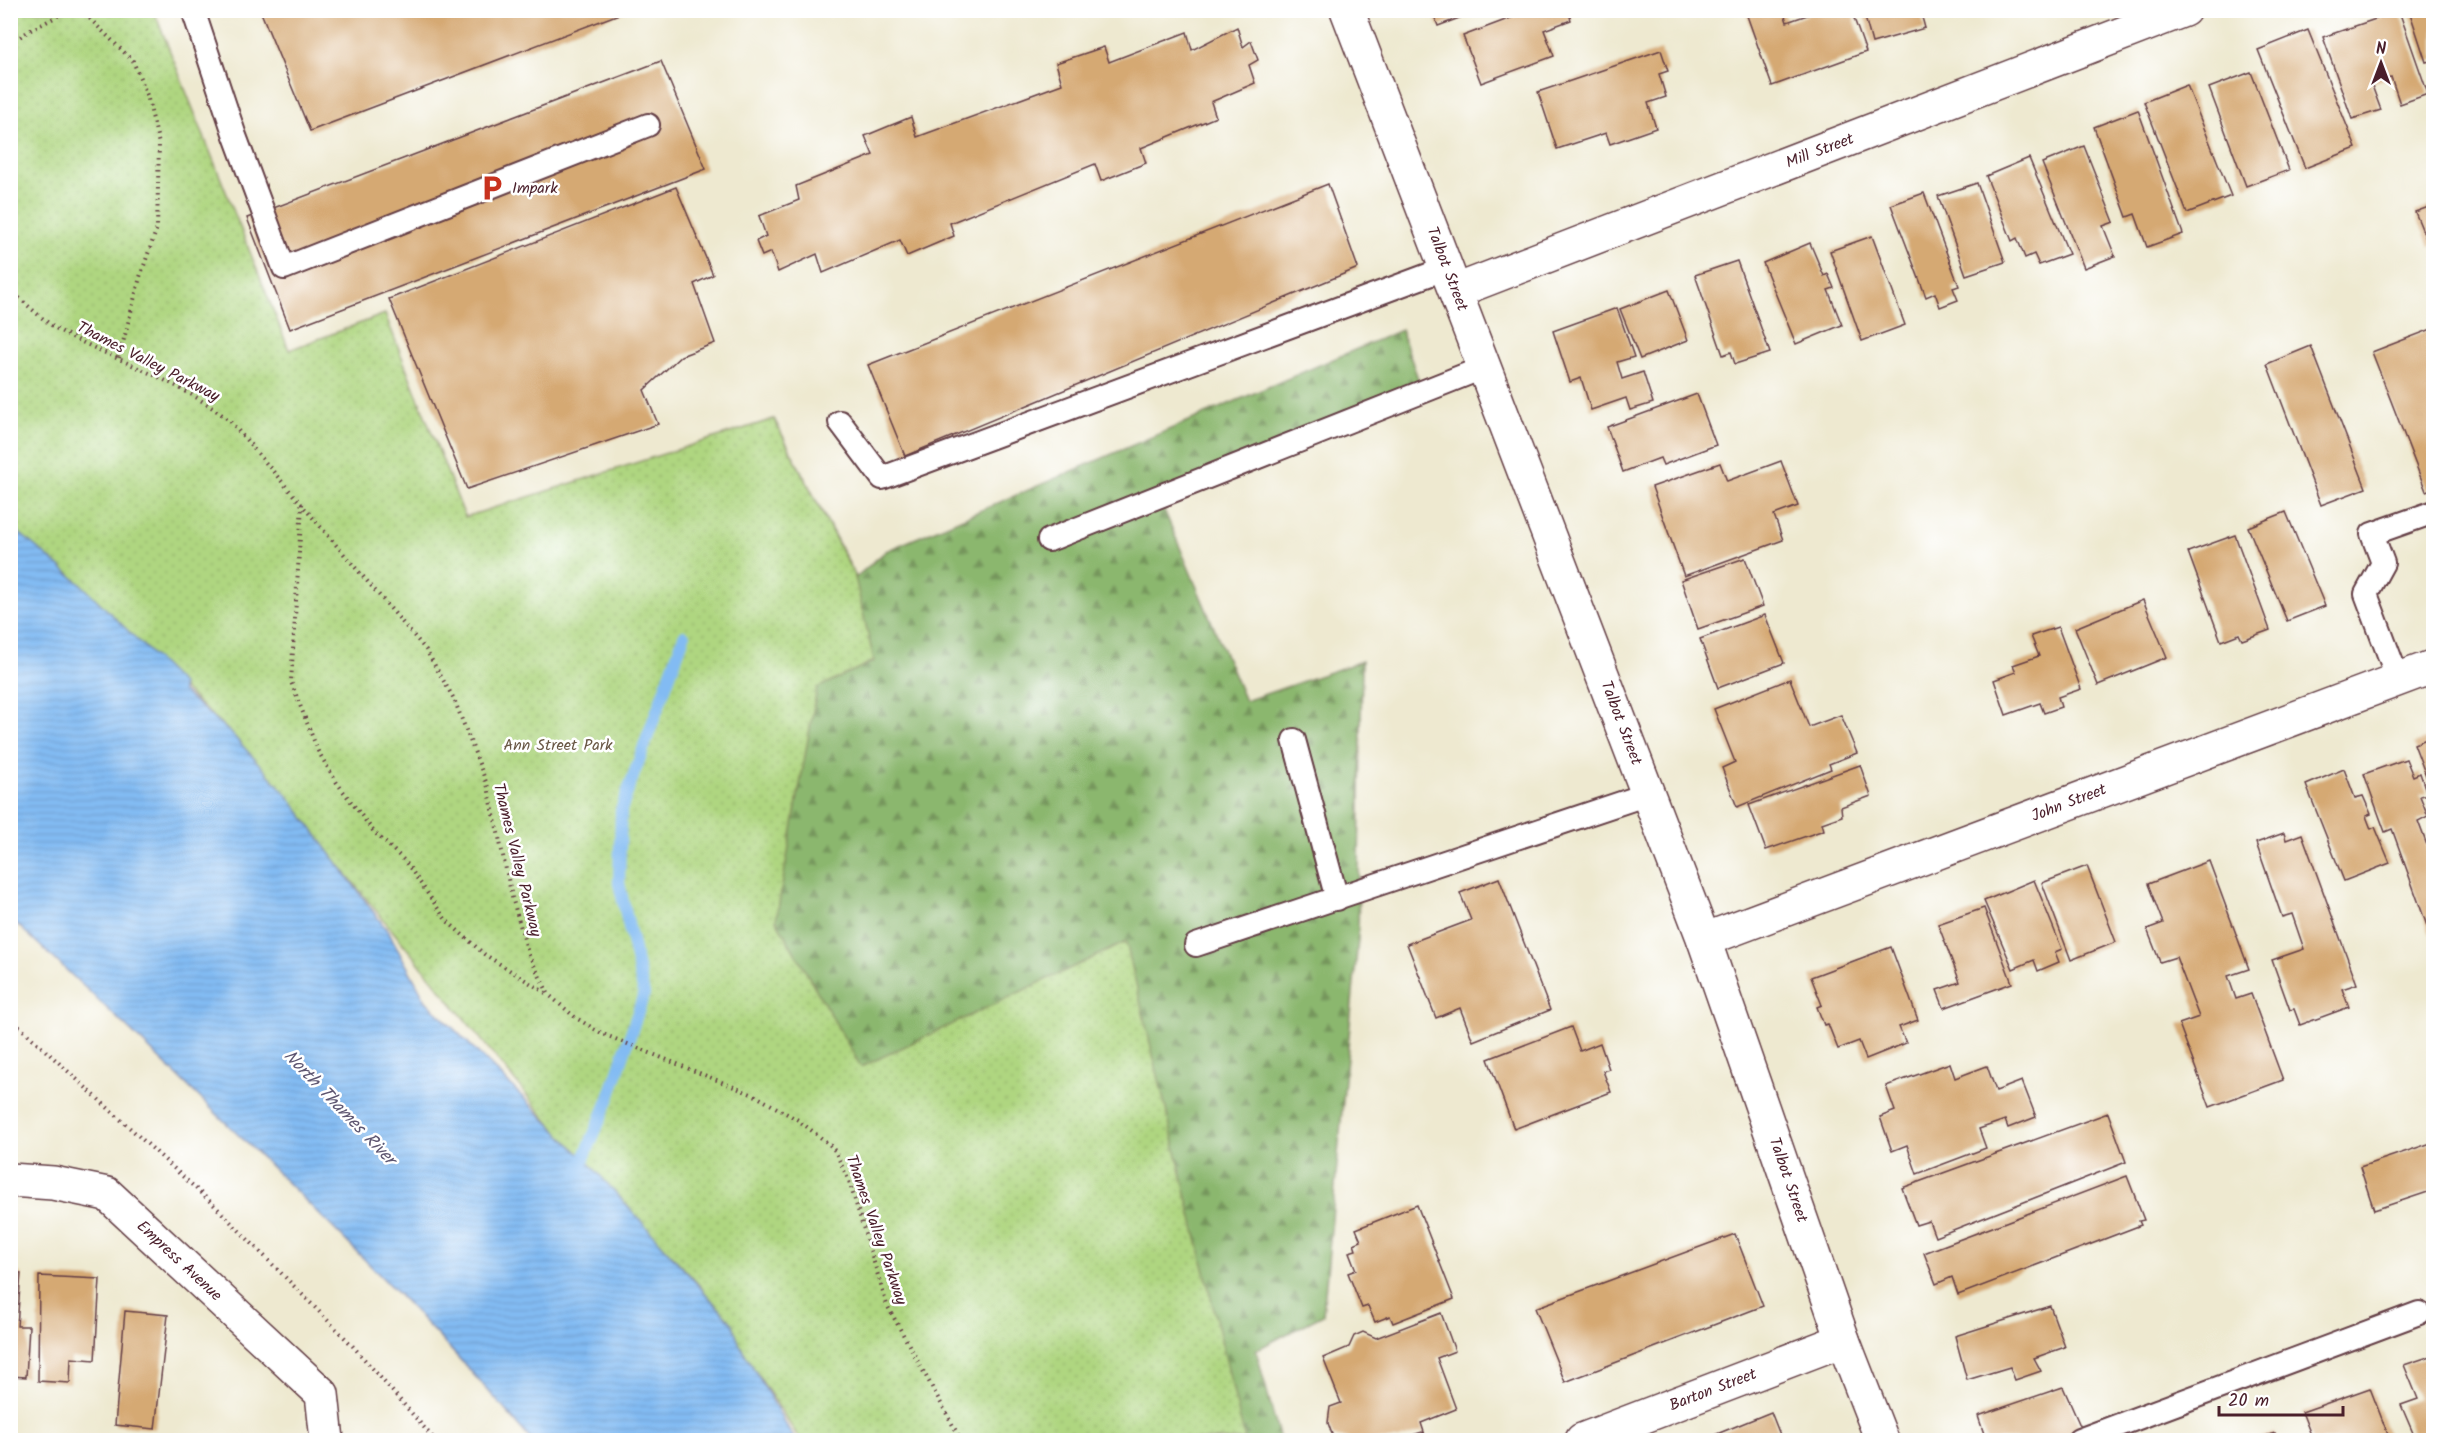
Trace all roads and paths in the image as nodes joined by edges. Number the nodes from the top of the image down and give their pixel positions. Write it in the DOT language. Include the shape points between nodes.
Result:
graph roads {
  1 [pos="69,10"];
  2 [pos="81,10"];
  3 [pos="193,10"];
  4 [pos="1347,10"];
  5 [pos="2184,10"];
  6 [pos="10,43"];
  7 [pos="648,125"];
  8 [pos="1451,280"];
  9 [pos="10,290"];
  10 [pos="118,358"];
  11 [pos="1485,366"];
  12 [pos="840,422"];
  13 [pos="302,504"];
  14 [pos="2433,512"];
  15 [pos="1049,540"];
  16 [pos="2433,666"];
  17 [pos="2398,679"];
  18 [pos="1294,740"];
  19 [pos="1648,794"];
  20 [pos="1337,899"];
  21 [pos="1704,940"];
  22 [pos="1196,945"];
  23 [pos="549,995"];
  24 [pos="10,1018"];
  25 [pos="10,1180"];
  26 [pos="2419,1313"];
  27 [pos="1844,1340"];
  28 [pos="327,1440"];
  29 [pos="435,1440"];
  30 [pos="961,1440"];
  31 [pos="1582,1440"];
  32 [pos="1882,1440"];
  33 [pos="2079,1440"];
  1 -- 6 [label="path"];
  2 -- 10 [label="path" via="133,61 147,94 159,144 157,228"];
  3 -- 7 [label="lane" via="284,268"];
  4 -- 8 [label="street, Talbot Street"];
  5 -- 8 [label="street, Mill Street"];
  8 -- 11 [label="street, Talbot Street"];
  8 -- 12 [label="lane" via="882,478"];
  9 -- 10 [label="path, Thames Valley Parkway" via="62,332"];
  10 -- 13 [label="path, Thames Valley Parkway" via="213,407 245,436"];
  11 -- 15 [label="lane"];
  11 -- 19 [label="street, Talbot Street"];
  13 -- 23 [label="path, Thames Valley Parkway" via="426,650 454,699 488,787 528,953"];
  13 -- 23 [label="path" via="291,682 318,751 374,832 405,861 446,920 484,954"];
  14 -- 17 [label="lane" via="2372,534 2383,563 2366,594"];
  16 -- 17 [label="street, John Street"];
  17 -- 21 [label="street, John Street"];
  18 -- 20 [label="lane"];
  19 -- 20 [label="lane"];
  19 -- 21 [label="street, Talbot Street"];
  20 -- 22 [label="lane"];
  21 -- 27 [label="street, Talbot Street"];
  23 -- 30 [label="path, Thames Valley Parkway" via="603,1034 756,1096 798,1120 829,1144 849,1181 887,1305"];
  24 -- 29 [label="path" via="216,1208 351,1344"];
  25 -- 28 [label="street, Empress Avenue" via="52,1182 107,1194 322,1394"];
  26 -- 33 [label="lane"];
  27 -- 31 [label="street, Barton Street"];
  27 -- 32 [label="street, Talbot Street"];
}
